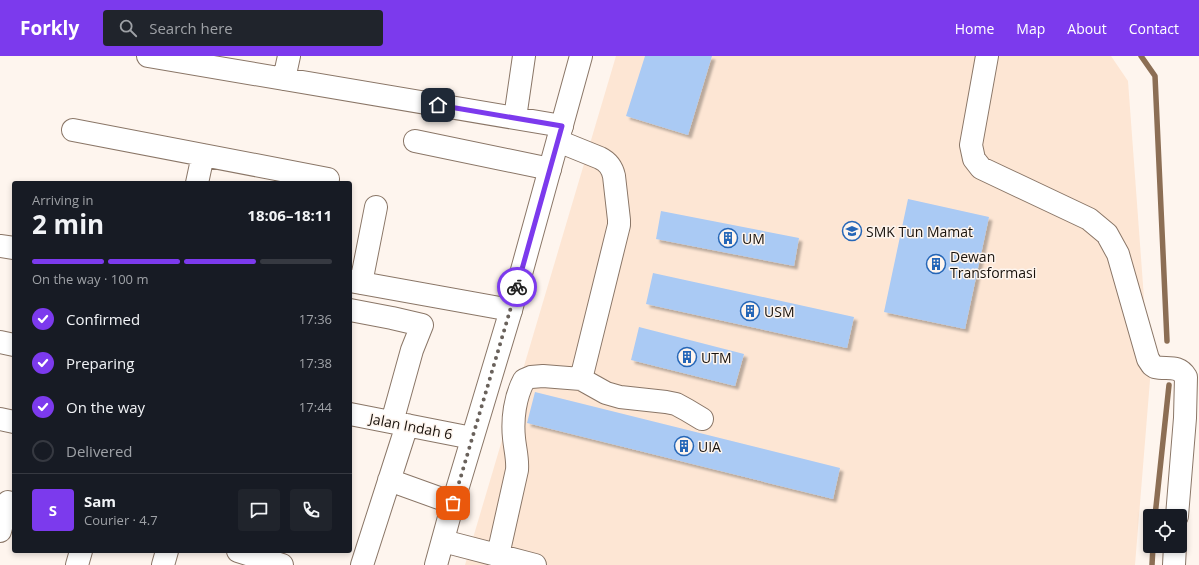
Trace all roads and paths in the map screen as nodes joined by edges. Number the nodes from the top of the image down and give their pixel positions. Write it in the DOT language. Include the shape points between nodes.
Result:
graph roads {
  1 [pos="148,56"];
  2 [pos="289,56"];
  3 [pos="524,56"];
  4 [pos="581,56"];
  5 [pos="987,56"];
  6 [pos="284,79"];
  7 [pos="515,118"];
  8 [pos="73,130"];
  9 [pos="560,134"];
  10 [pos="415,141"];
  11 [pos="203,155"];
  12 [pos="550,169"];
  13 [pos="328,179"];
  14 [pos="197,181"];
  15 [pos="376,207"];
  16 [pos="0,246"];
  17 [pos="12,248"];
  18 [pos="356,282"];
  19 [pos="434,296"];
  20 [pos="352,310"];
  21 [pos="511,310"];
  22 [pos="422,325"];
  23 [pos="0,342"];
  24 [pos="12,345"];
  25 [pos="581,379"];
  26 [pos="352,414"];
  27 [pos="0,419"];
  28 [pos="702,419"];
  29 [pos="12,422"];
  30 [pos="400,424"];
  31 [pos="472,438"];
  32 [pos="389,480"];
  33 [pos="7,502"];
  34 [pos="453,503"];
  35 [pos="1178,509"];
  36 [pos="0,531"];
  37 [pos="443,541"];
  38 [pos="80,553"];
  39 [pos="166,553"];
  40 [pos="245,553"];
  41 [pos="1175,553"];
  42 [pos="498,555"];
  43 [pos="270,560"];
  44 [pos="77,565"];
  45 [pos="163,565"];
  46 [pos="362,565"];
  47 [pos="436,565"];
  48 [pos="535,565"];
  49 [pos="1174,565"];
  1 -- 6 [label="main road"];
  2 -- 6 [label="main road"];
  3 -- 7 [label="main road"];
  4 -- 9 [label="main road"];
  5 -- 35 [label="main road" via="972,145 974,159 981,168 1089,219 1107,234 1118,254 1148,359 1155,367 1178,369 1186,377"];
  6 -- 7 [label="main road"];
  7 -- 9 [label="main road"];
  8 -- 11 [label="main road"];
  9 -- 12 [label="main road"];
  9 -- 25 [label="main road" via="610,165 614,176 619,220"];
  10 -- 12 [label="main road"];
  11 -- 13 [label="main road"];
  11 -- 14 [label="main road"];
  12 -- 21 [label="main road"];
  15 -- 18 [label="main road"];
  16 -- 17 [label="main road"];
  18 -- 19 [label="main road"];
  19 -- 21 [label="main road"];
  19 -- 22 [label="main road"];
  20 -- 22 [label="main road"];
  21 -- 31 [label="main road"];
  22 -- 30 [label="main road" via="412,350"];
  23 -- 24 [label="main road"];
  25 -- 28 [label="main road" via="606,393 620,397 676,404"];
  25 -- 42 [label="main road" via="531,377 524,380 520,387 513,425 517,470"];
  26 -- 30 [label="main road, Jalan Indah 6"];
  27 -- 29 [label="main road"];
  30 -- 31 [label="main road, Jalan Indah 6"];
  30 -- 32 [label="main road"];
  31 -- 34 [label="main road"];
  32 -- 34 [label="main road"];
  32 -- 46 [label="main road"];
  33 -- 36 [label="main road"];
  34 -- 37 [label="main road"];
  37 -- 42 [label="main road"];
  37 -- 47 [label="main road"];
  38 -- 44 [label="main road"];
  39 -- 45 [label="main road"];
  40 -- 43 [label="main road"];
  41 -- 49 [label="main road"];
  42 -- 48 [label="main road"];
}
